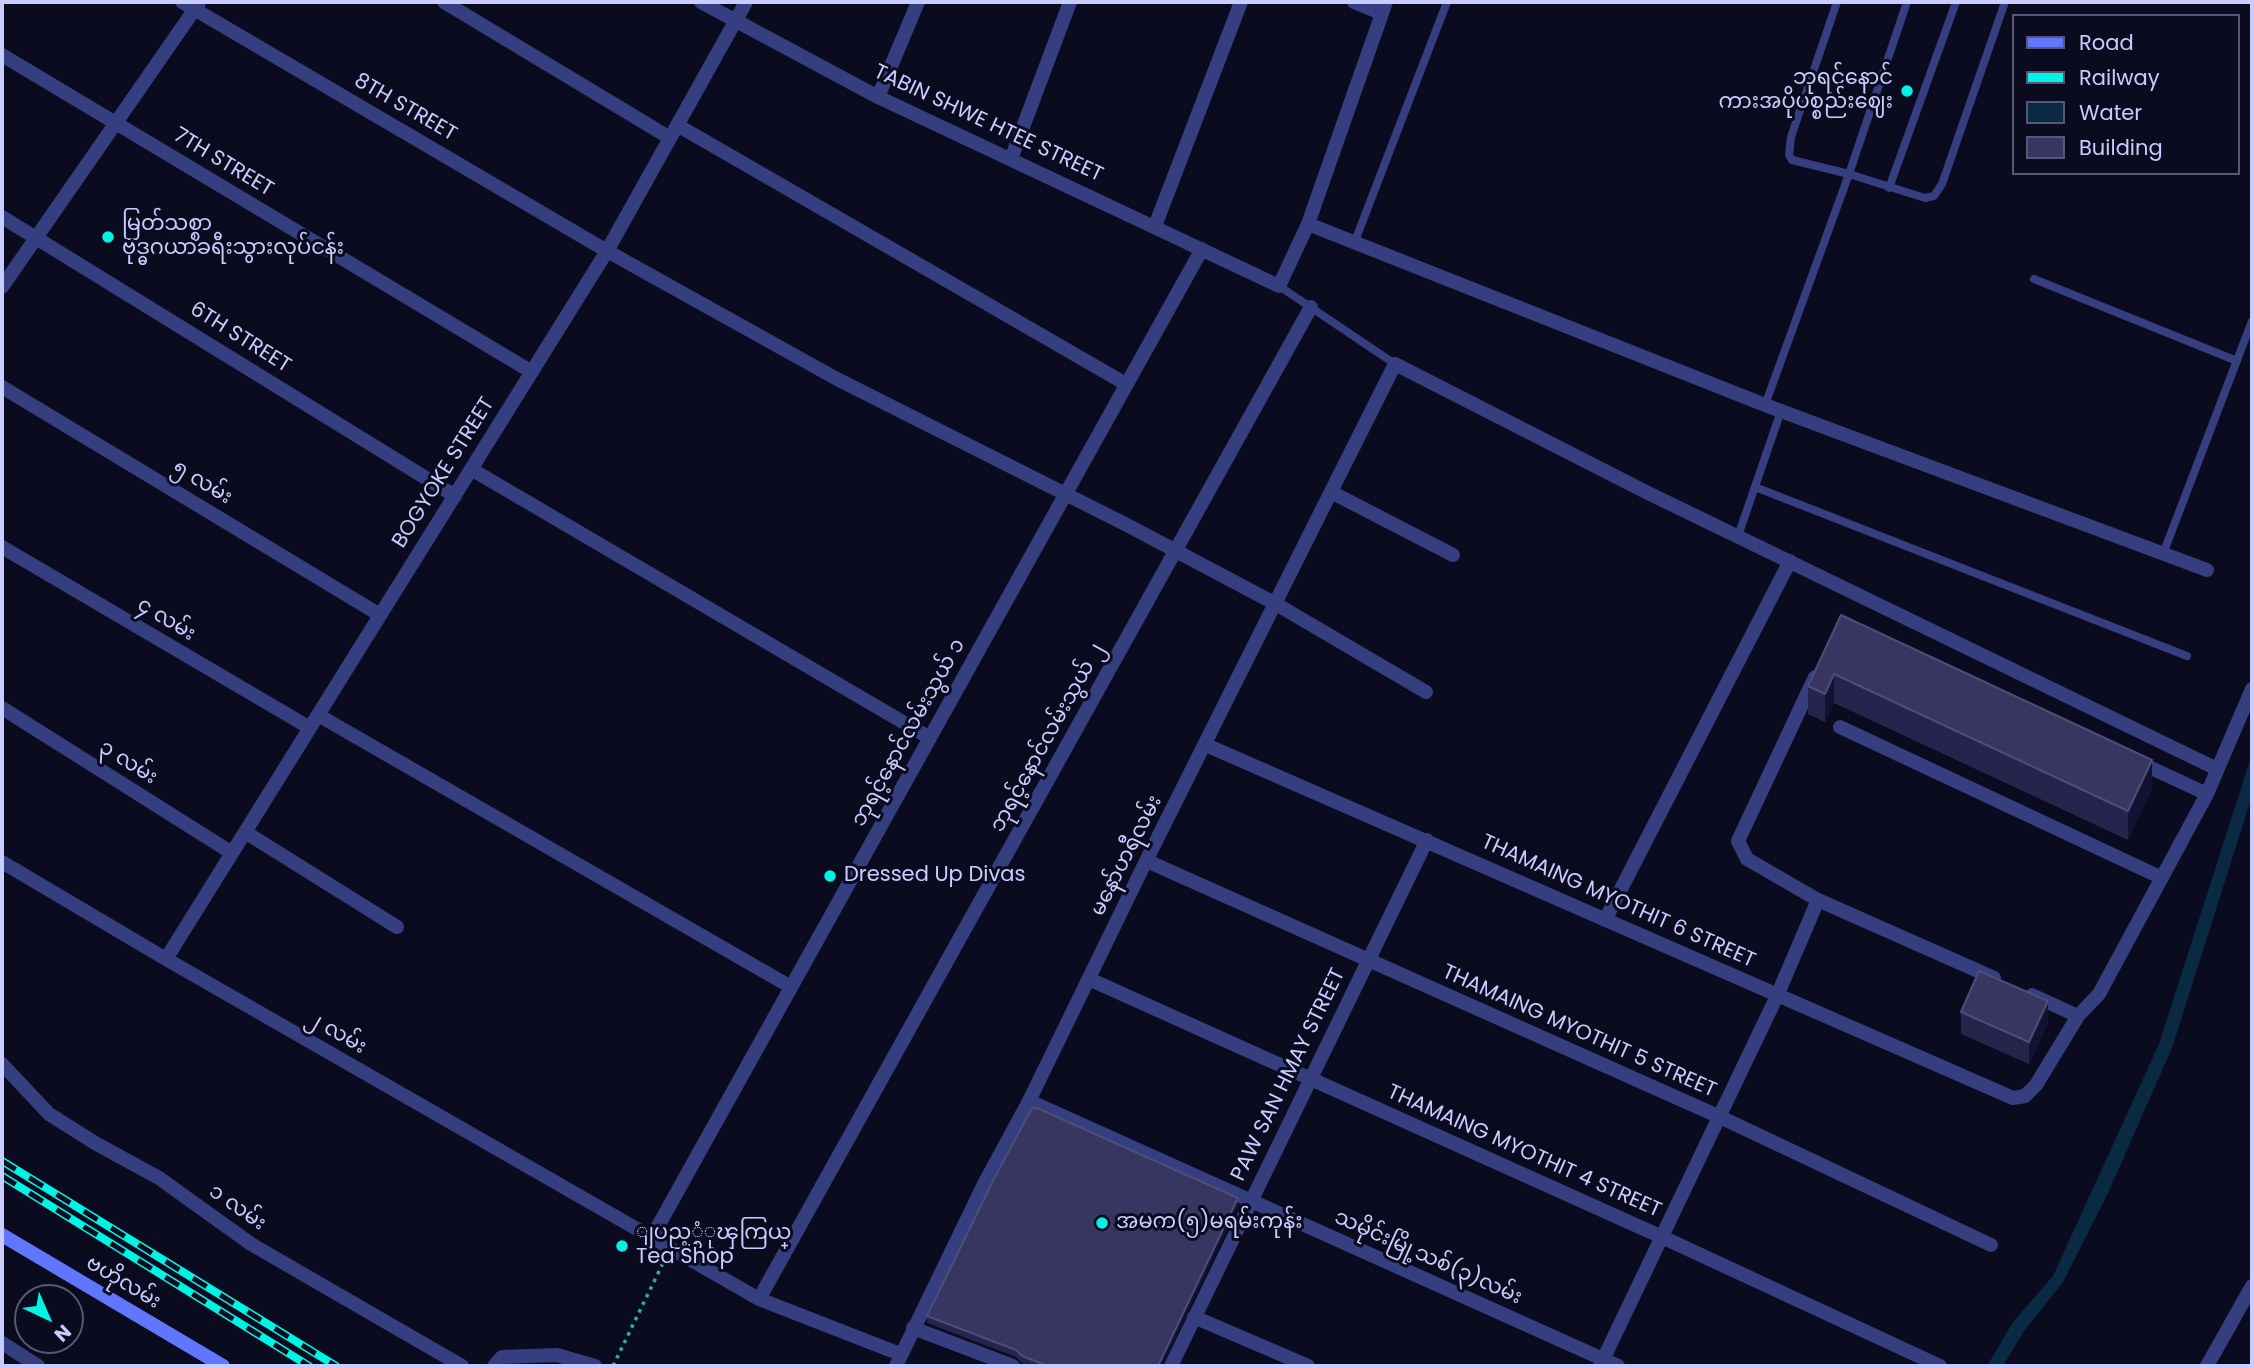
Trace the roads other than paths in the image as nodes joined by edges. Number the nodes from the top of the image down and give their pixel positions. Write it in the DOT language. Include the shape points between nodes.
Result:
graph roads {
  1 [pos="444,2"];
  2 [pos="701,2"];
  3 [pos="746,2"];
  4 [pos="918,2"];
  5 [pos="1070,2"];
  6 [pos="1241,2"];
  7 [pos="1354,2"];
  8 [pos="1447,2"];
  9 [pos="1838,2"];
  10 [pos="1907,2"];
  11 [pos="1956,2"];
  12 [pos="2005,2"];
  13 [pos="192,4"];
  14 [pos="1384,8"];
  15 [pos="735,21"];
  16 [pos="2,55"];
  17 [pos="878,97"];
  18 [pos="116,123"];
  19 [pos="677,125"];
  20 [pos="670,138"];
  21 [pos="1012,159"];
  22 [pos="1849,174"];
  23 [pos="1889,188"];
  24 [pos="2,217"];
  25 [pos="1308,224"];
  26 [pos="1154,226"];
  27 [pos="36,237"];
  28 [pos="1355,241"];
  29 [pos="1202,249"];
  30 [pos="607,251"];
  31 [pos="2034,279"];
  32 [pos="1279,286"];
  33 [pos="2,287"];
  34 [pos="1311,307"];
  35 [pos="2252,321"];
  36 [pos="2237,360"];
  37 [pos="1395,364"];
  38 [pos="532,372"];
  39 [pos="1126,384"];
  40 [pos="2,387"];
  41 [pos="1765,405"];
  42 [pos="1781,411"];
  43 [pos="471,469"];
  44 [pos="1755,487"];
  45 [pos="1331,492"];
  46 [pos="1065,495"];
  47 [pos="454,496"];
  48 [pos="1738,536"];
  49 [pos="2,547"];
  50 [pos="1176,551"];
  51 [pos="2163,554"];
  52 [pos="1453,555"];
  53 [pos="1790,561"];
  54 [pos="2207,570"];
  55 [pos="1276,604"];
  56 [pos="380,615"];
  57 [pos="2187,656"];
  58 [pos="1822,662"];
  59 [pos="2252,689"];
  60 [pos="1426,692"];
  61 [pos="2,709"];
  62 [pos="318,715"];
  63 [pos="1840,727"];
  64 [pos="310,728"];
  65 [pos="930,738"];
  66 [pos="1206,745"];
  67 [pos="2118,753"];
  68 [pos="2217,769"];
  69 [pos="2207,794"];
  70 [pos="245,832"];
  71 [pos="1427,840"];
  72 [pos="232,853"];
  73 [pos="2,862"];
  74 [pos="1147,862"];
  75 [pos="2162,878"];
  76 [pos="1818,900"];
  77 [pos="1605,920"];
  78 [pos="397,927"];
  79 [pos="166,959"];
  80 [pos="1367,961"];
  81 [pos="1088,979"];
  82 [pos="791,987"];
  83 [pos="1777,996"];
  84 [pos="2078,1016"];
  85 [pos="2,1064"];
  86 [pos="1310,1079"];
  87 [pos="1030,1101"];
  88 [pos="1720,1117"];
  89 [pos="1251,1201"];
  90 [pos="2,1235"];
  91 [pos="652,1237"];
  92 [pos="1662,1237"];
  93 [pos="1991,1245"];
  94 [pos="2252,1286"];
  95 [pos="759,1299"];
  96 [pos="1194,1317"];
  97 [pos="913,1328"];
  98 [pos="2,1343"];
  99 [pos="898,1360"];
  100 [pos="1602,1363"];
  101 [pos="38,1366"];
  102 [pos="223,1366"];
  103 [pos="462,1366"];
  104 [pos="494,1366"];
  105 [pos="595,1366"];
  106 [pos="1013,1366"];
  107 [pos="1171,1366"];
  108 [pos="1308,1366"];
  109 [pos="1618,1366"];
  110 [pos="1940,1366"];
  111 [pos="2207,1366"];
  1 -- 20 [label="street"];
  2 -- 15 [label="street, TABIN SHWE HTEE STREET"];
  3 -- 15 [label="street, BOGYOKE STREET"];
  4 -- 17 [label="street"];
  5 -- 21 [label="street"];
  6 -- 26 [label="street"];
  7 -- 14 [label="street"];
  8 -- 28 [label="lane"];
  9 -- 22 [label="lane" via="1789,149 1792,160"];
  10 -- 22 [label="lane"];
  11 -- 23 [label="lane"];
  12 -- 23 [label="lane" via="1942,184 1925,198"];
  13 -- 18 [label="street"];
  13 -- 30 [label="street, 8TH STREET"];
  14 -- 25 [label="street"];
  15 -- 17 [label="street, TABIN SHWE HTEE STREET"];
  15 -- 19 [label="street, BOGYOKE STREET"];
  16 -- 18 [label="street, 7TH STREET"];
  17 -- 21 [label="street, TABIN SHWE HTEE STREET"];
  18 -- 27 [label="street"];
  18 -- 38 [label="street, 7TH STREET"];
  19 -- 20 [label="street, BOGYOKE STREET"];
  19 -- 39 [label="street"];
  20 -- 30 [label="street, BOGYOKE STREET"];
  21 -- 26 [label="street, TABIN SHWE HTEE STREET"];
  22 -- 23 [label="lane"];
  22 -- 41 [label="lane"];
  24 -- 27 [label="street, 6TH STREET"];
  25 -- 28 [label="street"];
  25 -- 32 [label="street"];
  26 -- 29 [label="street, TABIN SHWE HTEE STREET"];
  27 -- 33 [label="street"];
  27 -- 47 [label="street, 6TH STREET"];
  28 -- 41 [label="street"];
  29 -- 32 [label="street, TABIN SHWE HTEE STREET"];
  29 -- 39 [label="street, ဘုရင့်နောင်လမ်းသွယ် ၁"];
  30 -- 38 [label="street, BOGYOKE STREET"];
  30 -- 46 [label="street, 8TH STREET" via="837,379"];
  31 -- 36 [label="lane"];
  32 -- 34 [label="lane"];
  34 -- 37 [label="lane"];
  34 -- 50 [label="street, ဘုရင့်နောင်လမ်းသွယ် ၂"];
  35 -- 36 [label="lane"];
  36 -- 51 [label="lane"];
  37 -- 45 [label="street, မနော်ဟရီလမ်း"];
  37 -- 48 [label="street"];
  38 -- 43 [label="street, BOGYOKE STREET"];
  39 -- 46 [label="street, ဘုရင့်နောင်လမ်းသွယ် ၁"];
  40 -- 56 [label="street, ၅ လမ်း"];
  41 -- 42 [label="street"];
  42 -- 44 [label="lane"];
  42 -- 51 [label="street"];
  43 -- 47 [label="street, BOGYOKE STREET"];
  43 -- 65 [label="street"];
  44 -- 48 [label="lane"];
  44 -- 57 [label="lane"];
  45 -- 52 [label="street"];
  45 -- 55 [label="street, မနော်ဟရီလမ်း"];
  46 -- 50 [label="street, 8TH STREET"];
  46 -- 65 [label="street, ဘုရင့်နောင်လမ်းသွယ် ၁"];
  47 -- 56 [label="street, BOGYOKE STREET"];
  48 -- 53 [label="street"];
  49 -- 64 [label="street, ၄ လမ်း"];
  50 -- 55 [label="street, 8TH STREET"];
  50 -- 95 [label="street, ဘုရင့်နောင်လမ်းသွယ် ၂"];
  51 -- 54 [label="street"];
  53 -- 68 [label="street"];
  53 -- 77 [label="street"];
  55 -- 60 [label="street, 8TH STREET"];
  55 -- 66 [label="street, မနော်ဟရီလမ်း"];
  56 -- 62 [label="street, BOGYOKE STREET"];
  58 -- 76 [label="street" via="1738,841 1746,859"];
  59 -- 68 [label="street"];
  61 -- 72 [label="street, ၃ လမ်း"];
  62 -- 64 [label="street, BOGYOKE STREET"];
  62 -- 82 [label="street"];
  63 -- 75 [label="street"];
  64 -- 70 [label="street, BOGYOKE STREET"];
  65 -- 82 [label="street, ဘုရင့်နောင်လမ်းသွယ် ၁"];
  66 -- 71 [label="street, THAMAING MYOTHIT 6 STREET"];
  66 -- 74 [label="street, မနော်ဟရီလမ်း"];
  67 -- 69 [label="street"];
  68 -- 69 [label="street"];
  69 -- 75 [label="street"];
  70 -- 72 [label="street, BOGYOKE STREET"];
  70 -- 78 [label="street"];
  71 -- 77 [label="street, THAMAING MYOTHIT 6 STREET"];
  71 -- 80 [label="street, PAW SAN HMAY STREET"];
  72 -- 79 [label="street, BOGYOKE STREET"];
  73 -- 79 [label="street, ၂ လမ်း"];
  74 -- 80 [label="street, THAMAING MYOTHIT 5 STREET"];
  74 -- 81 [label="street, မနော်ဟရီလမ်း"];
  75 -- 84 [label="street" via="2099,994"];
  76 -- 83 [label="street"];
  76 -- 84 [label="street"];
  77 -- 83 [label="street, THAMAING MYOTHIT 6 STREET"];
  79 -- 91 [label="street, ၂ လမ်း"];
  80 -- 86 [label="street, PAW SAN HMAY STREET"];
  80 -- 88 [label="street, THAMAING MYOTHIT 5 STREET"];
  81 -- 86 [label="street, THAMAING MYOTHIT 4 STREET"];
  81 -- 87 [label="street, မနော်ဟရီလမ်း"];
  82 -- 91 [label="street, ဘုရင့်နောင်လမ်းသွယ် ၁"];
  83 -- 84 [label="street, THAMAING MYOTHIT 6 STREET" via="2013,1098 2025,1096 2036,1085"];
  83 -- 88 [label="street"];
  85 -- 103 [label="street, ၁ လမ်း" via="49,1114 159,1178 251,1244"];
  86 -- 89 [label="street, PAW SAN HMAY STREET"];
  86 -- 92 [label="street, THAMAING MYOTHIT 4 STREET"];
  87 -- 89 [label="street, သမိုင်းမြို့သစ်(၃)လမ်း"];
  87 -- 97 [label="street, မနော်ဟရီလမ်း"];
  88 -- 92 [label="street"];
  88 -- 93 [label="street, THAMAING MYOTHIT 5 STREET"];
  89 -- 96 [label="street, PAW SAN HMAY STREET"];
  89 -- 100 [label="street, သမိုင်းမြို့သစ်(၃)လမ်း"];
  90 -- 102 [label="main road, ဗဟိုလမ်း"];
  91 -- 95 [label="street, ၂ လမ်း"];
  92 -- 100 [label="street"];
  92 -- 110 [label="street, THAMAING MYOTHIT 4 STREET"];
  94 -- 111 [label="street"];
  95 -- 99 [label="street, ၂ လမ်း"];
  96 -- 107 [label="street, PAW SAN HMAY STREET"];
  96 -- 108 [label="street"];
  97 -- 99 [label="street, မနော်ဟရီလမ်း"];
  97 -- 106 [label="street"];
  98 -- 101 [label="street"];
  100 -- 109 [label="street, သမိုင်းမြို့သစ်(၃)လမ်း"];
  104 -- 105 [label="street" via="502,1357 557,1355"];
}
